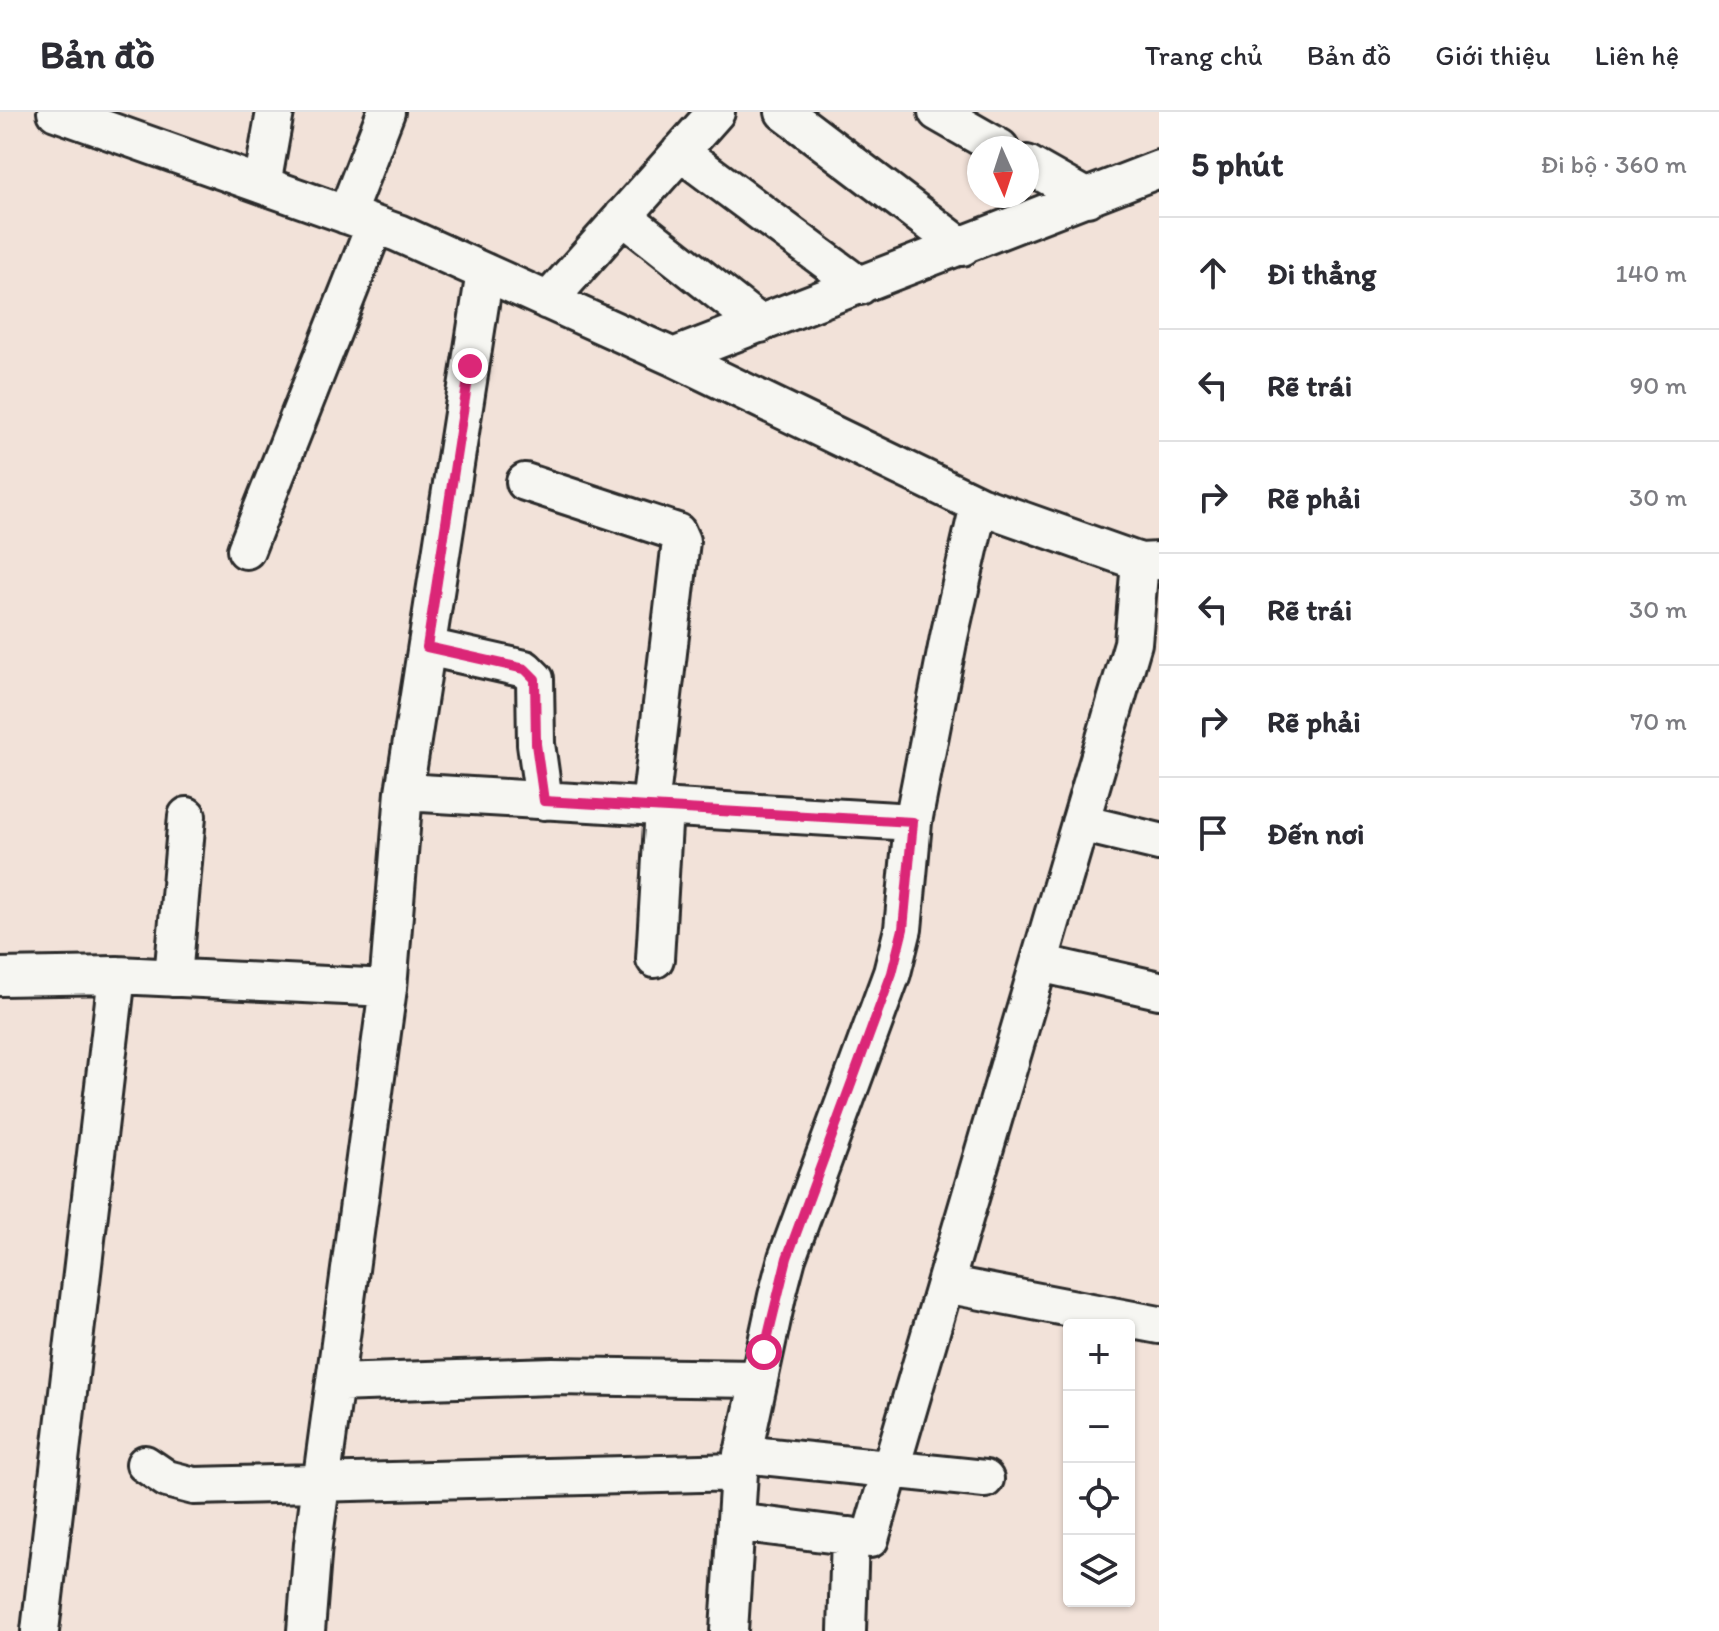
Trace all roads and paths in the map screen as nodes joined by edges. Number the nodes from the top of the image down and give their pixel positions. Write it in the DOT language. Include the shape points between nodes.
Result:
graph roads {
  1 [pos="56,112"];
  2 [pos="275,112"];
  3 [pos="386,112"];
  4 [pos="716,112"];
  5 [pos="784,112"];
  6 [pos="937,112"];
  7 [pos="979,136"];
  8 [pos="680,152"];
  9 [pos="1159,169"];
  10 [pos="1039,171"];
  11 [pos="262,185"];
  12 [pos="1087,198"];
  13 [pos="623,216"];
  14 [pos="360,220"];
  15 [pos="962,247"];
  16 [pos="485,272"];
  17 [pos="860,286"];
  18 [pos="548,301"];
  19 [pos="760,324"];
  20 [pos="673,357"];
  21 [pos="525,482"];
  22 [pos="979,505"];
  23 [pos="246,550"];
  24 [pos="1149,562"];
  25 [pos="1148,606"];
  26 [pos="427,647"];
  27 [pos="404,792"];
  28 [pos="544,801"];
  29 [pos="657,807"];
  30 [pos="187,816"];
  31 [pos="913,822"];
  32 [pos="1080,823"];
  33 [pos="1159,842"];
  34 [pos="655,959"];
  35 [pos="1039,963"];
  36 [pos="117,975"];
  37 [pos="0,977"];
  38 [pos="173,978"];
  39 [pos="388,988"];
  40 [pos="1159,990"];
  41 [pos="945,1284"];
  42 [pos="1159,1325"];
  43 [pos="757,1379"];
  44 [pos="335,1383"];
  45 [pos="740,1463"];
  46 [pos="145,1464"];
  47 [pos="890,1471"];
  48 [pos="985,1479"];
  49 [pos="321,1483"];
  50 [pos="736,1522"];
  51 [pos="850,1536"];
  52 [pos="40,1631"];
  53 [pos="306,1631"];
  54 [pos="729,1631"];
  55 [pos="847,1631"];
  1 -- 11 [label="street"];
  2 -- 11 [label="street"];
  3 -- 14 [label="street"];
  4 -- 8 [label="street"];
  5 -- 15 [label="street"];
  6 -- 7 [label="street"];
  8 -- 13 [label="street"];
  8 -- 17 [label="street"];
  9 -- 12 [label="street"];
  10 -- 12 [label="street"];
  11 -- 14 [label="street"];
  12 -- 15 [label="street"];
  13 -- 18 [label="street"];
  13 -- 19 [label="street"];
  14 -- 16 [label="street"];
  14 -- 23 [label="street"];
  15 -- 17 [label="street"];
  16 -- 18 [label="street"];
  16 -- 26 [label="street"];
  17 -- 19 [label="street"];
  18 -- 20 [label="street"];
  19 -- 20 [label="street"];
  20 -- 22 [label="street"];
  21 -- 29 [label="street" via="677,532 681,541"];
  22 -- 24 [label="street"];
  22 -- 31 [label="street"];
  24 -- 25 [label="street"];
  25 -- 32 [label="street"];
  26 -- 27 [label="street"];
  26 -- 28 [label="street" via="525,669 535,679"];
  27 -- 28 [label="street"];
  27 -- 39 [label="street"];
  28 -- 29 [label="street"];
  29 -- 31 [label="street"];
  29 -- 34 [label="street"];
  30 -- 38 [label="street"];
  31 -- 43 [label="street" via="903,929 892,973 787,1258"];
  32 -- 33 [label="street"];
  32 -- 35 [label="street"];
  35 -- 40 [label="street"];
  35 -- 41 [label="street"];
  36 -- 37 [label="street"];
  36 -- 38 [label="street"];
  36 -- 52 [label="street"];
  38 -- 39 [label="street"];
  39 -- 44 [label="street"];
  41 -- 42 [label="street"];
  41 -- 47 [label="street"];
  43 -- 44 [label="street" via="552,1376"];
  43 -- 45 [label="street"];
  44 -- 49 [label="street"];
  45 -- 47 [label="street"];
  45 -- 49 [label="street"];
  45 -- 50 [label="street"];
  46 -- 49 [label="street" via="167,1479 194,1486"];
  47 -- 48 [label="street"];
  47 -- 51 [label="street" via="870,1539"];
  49 -- 53 [label="street"];
  50 -- 51 [label="street"];
  50 -- 54 [label="street"];
  51 -- 55 [label="street"];
}
